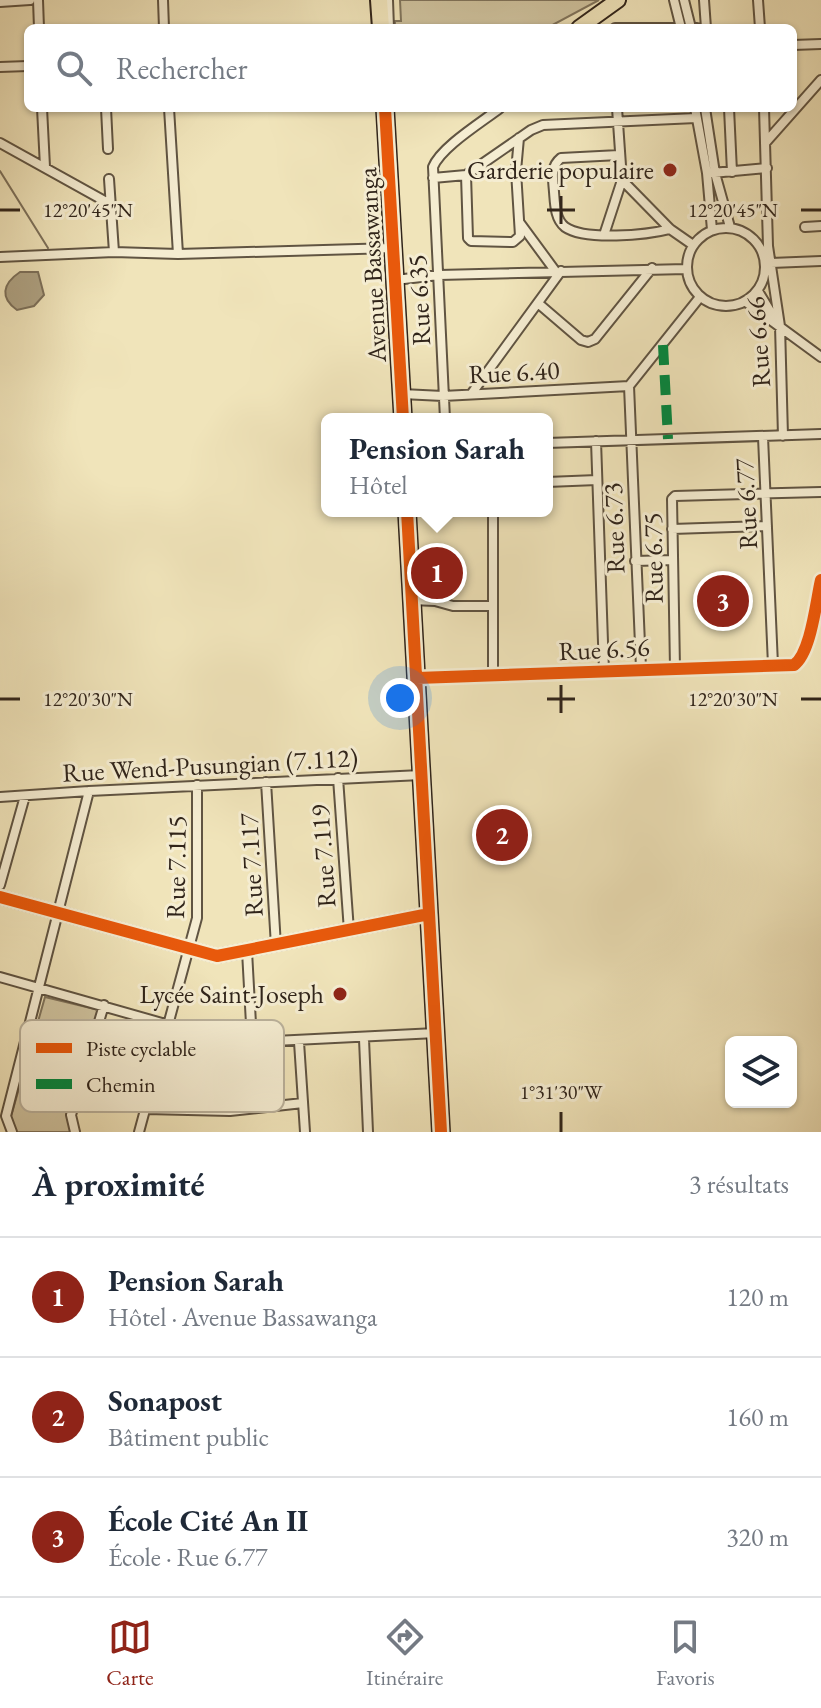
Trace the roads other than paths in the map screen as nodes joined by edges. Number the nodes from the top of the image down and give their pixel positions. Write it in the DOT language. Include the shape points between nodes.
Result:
graph roads {
  1 [pos="30,0"];
  2 [pos="38,0"];
  3 [pos="163,0"];
  4 [pos="379,0"];
  5 [pos="388,0"];
  6 [pos="674,0"];
  7 [pos="684,0"];
  8 [pos="704,0"];
  9 [pos="758,0"];
  10 [pos="0,2"];
  11 [pos="615,2"];
  12 [pos="39,24"];
  13 [pos="164,24"];
  14 [pos="381,24"];
  15 [pos="389,24"];
  16 [pos="585,24"];
  17 [pos="614,24"];
  18 [pos="686,24"];
  19 [pos="687,24"];
  20 [pos="706,24"];
  21 [pos="760,24"];
  22 [pos="821,44"];
  23 [pos="797,45"];
  24 [pos="24,66"];
  25 [pos="0,67"];
  26 [pos="821,80"];
  27 [pos="797,103"];
  28 [pos="42,112"];
  29 [pos="106,112"];
  30 [pos="169,112"];
  31 [pos="385,112"];
  32 [pos="495,112"];
  33 [pos="617,112"];
  34 [pos="673,112"];
  35 [pos="706,112"];
  36 [pos="729,112"];
  37 [pos="764,112"];
  38 [pos="790,112"];
  39 [pos="695,113"];
  40 [pos="673,121"];
  41 [pos="618,122"];
  42 [pos="519,138"];
  43 [pos="766,142"];
  44 [pos="0,143"];
  45 [pos="108,149"];
  46 [pos="619,155"];
  47 [pos="45,167"];
  48 [pos="767,168"];
  49 [pos="732,172"];
  50 [pos="711,173"];
  51 [pos="466,175"];
  52 [pos="433,178"];
  53 [pos="109,179"];
  54 [pos="622,180"];
  55 [pos="110,204"];
  56 [pos="519,222"];
  57 [pos="821,226"];
  58 [pos="730,227"];
  59 [pos="805,227"];
  60 [pos="670,229"];
  61 [pos="712,230"];
  62 [pos="604,235"];
  63 [pos="693,245"];
  64 [pos="393,248"];
  65 [pos="114,252"];
  66 [pos="178,254"];
  67 [pos="0,257"];
  68 [pos="821,261"];
  69 [pos="771,263"];
  70 [pos="652,268"];
  71 [pos="686,269"];
  72 [pos="558,271"];
  73 [pos="439,275"];
  74 [pos="395,280"];
  75 [pos="758,291"];
  76 [pos="700,297"];
  77 [pos="746,302"];
  78 [pos="539,304"];
  79 [pos="779,325"];
  80 [pos="821,357"];
  81 [pos="629,386"];
  82 [pos="472,393"];
  83 [pos="402,394"];
  84 [pos="443,396"];
  85 [pos="403,413"];
  86 [pos="444,413"];
  87 [pos="821,434"];
  88 [pos="783,436"];
  89 [pos="763,437"];
  90 [pos="630,440"];
  91 [pos="596,441"];
  92 [pos="553,443"];
  93 [pos="597,480"];
  94 [pos="553,482"];
  95 [pos="821,492"];
  96 [pos="766,495"];
  97 [pos="407,517"];
  98 [pos="493,517"];
  99 [pos="767,526"];
  100 [pos="672,529"];
  101 [pos="673,560"];
  102 [pos="635,561"];
  103 [pos="821,580"];
  104 [pos="412,600"];
  105 [pos="492,606"];
  106 [pos="773,665"];
  107 [pos="641,668"];
  108 [pos="675,668"];
  109 [pos="604,671"];
  110 [pos="493,677"];
  111 [pos="417,678"];
  112 [pos="422,775"];
  113 [pos="338,778"];
  114 [pos="266,782"];
  115 [pos="197,785"];
  116 [pos="89,791"];
  117 [pos="25,796"];
  118 [pos="0,797"];
  119 [pos="0,885"];
  120 [pos="0,897"];
  121 [pos="59,913"];
  122 [pos="429,914"];
  123 [pos="349,931"];
  124 [pos="276,946"];
  125 [pos="189,949"];
  126 [pos="247,951"];
  127 [pos="0,977"];
  128 [pos="39,987"];
  129 [pos="104,1005"];
  130 [pos="30,1020"];
  131 [pos="100,1020"];
  132 [pos="153,1020"];
  133 [pos="170,1020"];
  134 [pos="251,1020"];
  135 [pos="436,1033"];
  136 [pos="364,1039"];
  137 [pos="284,1042"];
  138 [pos="299,1042"];
  139 [pos="20,1056"];
  140 [pos="303,1103"];
  141 [pos="284,1105"];
  142 [pos="72,1112"];
  143 [pos="145,1112"];
  144 [pos="3,1117"];
  145 [pos="12,1132"];
  146 [pos="75,1132"];
  147 [pos="139,1132"];
  148 [pos="305,1132"];
  149 [pos="368,1132"];
  150 [pos="441,1132"];
  1 -- 10 [label="street"];
  2 -- 12 [label="street"];
  3 -- 13 [label="street"];
  4 -- 14 [label="highway"];
  5 -- 15 [label="street"];
  6 -- 18 [label="street"];
  7 -- 19 [label="street"];
  8 -- 20 [label="street"];
  9 -- 21 [label="street"];
  11 -- 16 [label="main road"];
  11 -- 17 [label="street"];
  22 -- 23 [label="street"];
  24 -- 25 [label="street"];
  26 -- 27 [label="street"];
  28 -- 47 [label="street"];
  29 -- 45 [label="street"];
  30 -- 66 [label="street"];
  31 -- 64 [label="highway, Avenue Bassawanga"];
  32 -- 52 [label="street" via="436,160"];
  33 -- 41 [label="street"];
  34 -- 40 [label="street"];
  35 -- 50 [label="street"];
  36 -- 49 [label="street"];
  37 -- 43 [label="street, Rue 6.66"];
  38 -- 43 [label="street"];
  39 -- 40 [label="street"];
  39 -- 50 [label="street"];
  40 -- 41 [label="street"];
  41 -- 42 [label="street" via="543,125"];
  41 -- 46 [label="street"];
  42 -- 51 [label="street"];
  42 -- 56 [label="street"];
  43 -- 48 [label="street, Rue 6.66"];
  44 -- 47 [label="street"];
  46 -- 54 [label="street"];
  46 -- 62 [label="street" via="561,158 553,170 558,219 574,231"];
  47 -- 55 [label="street"];
  48 -- 49 [label="street"];
  48 -- 69 [label="street, Rue 6.66"];
  49 -- 50 [label="street"];
  50 -- 58 [label="street"];
  50 -- 61 [label="street"];
  51 -- 52 [label="street"];
  51 -- 56 [label="street" via="471,241 513,242 520,236"];
  52 -- 73 [label="street, Rue 6.35"];
  53 -- 55 [label="street"];
  54 -- 60 [label="street"];
  54 -- 62 [label="street"];
  55 -- 65 [label="street"];
  56 -- 72 [label="street"];
  57 -- 59 [label="street"];
  58 -- 61 [label="street"];
  58 -- 75 [label="street" via="761,249 765,274"];
  60 -- 62 [label="street"];
  60 -- 63 [label="street"];
  61 -- 63 [label="street"];
  63 -- 71 [label="street"];
  64 -- 66 [label="street"];
  64 -- 74 [label="highway, Avenue Bassawanga"];
  65 -- 66 [label="street"];
  65 -- 67 [label="street"];
  68 -- 69 [label="street"];
  69 -- 79 [label="street, Rue 6.66"];
  70 -- 71 [label="street"];
  70 -- 72 [label="street"];
  70 -- 78 [label="street" via="588,342"];
  71 -- 76 [label="street"];
  72 -- 73 [label="street"];
  72 -- 78 [label="street"];
  73 -- 74 [label="street"];
  73 -- 84 [label="street, Rue 6.35"];
  74 -- 83 [label="highway, Avenue Bassawanga"];
  75 -- 77 [label="street"];
  75 -- 79 [label="street"];
  76 -- 77 [label="street" via="724,307"];
  76 -- 81 [label="street"];
  77 -- 79 [label="street"];
  78 -- 82 [label="street"];
  79 -- 80 [label="street"];
  79 -- 88 [label="street, Rue 6.66"];
  81 -- 82 [label="street, Rue 6.40"];
  81 -- 90 [label="street, Rue 6.73"];
  82 -- 84 [label="street, Rue 6.40"];
  83 -- 84 [label="street, Rue 6.40"];
  83 -- 85 [label="highway, Avenue Bassawanga"];
  84 -- 86 [label="street, Rue 6.35"];
  87 -- 88 [label="street"];
  88 -- 89 [label="street"];
  89 -- 90 [label="street"];
  89 -- 96 [label="street, Rue 6.77"];
  90 -- 91 [label="street"];
  90 -- 102 [label="street, Rue 6.73"];
  91 -- 92 [label="street"];
  91 -- 93 [label="street"];
  93 -- 94 [label="street"];
  93 -- 109 [label="street"];
  95 -- 96 [label="street"];
  96 -- 99 [label="street, Rue 6.77"];
  96 -- 100 [label="street, Rue 6.75" via="675,496"];
  97 -- 104 [label="highway"];
  98 -- 105 [label="street"];
  99 -- 100 [label="street"];
  99 -- 106 [label="street, Rue 6.77"];
  100 -- 101 [label="street, Rue 6.75"];
  101 -- 102 [label="street"];
  101 -- 108 [label="street, Rue 6.75"];
  102 -- 107 [label="street, Rue 6.73"];
  103 -- 106 [label="street, Rue 6.56" via="801,660"];
  104 -- 105 [label="street"];
  104 -- 111 [label="highway"];
  105 -- 110 [label="street"];
  106 -- 108 [label="street, Rue 6.56"];
  107 -- 108 [label="street, Rue 6.56"];
  107 -- 109 [label="street, Rue 6.56"];
  109 -- 110 [label="street, Rue 6.56"];
  110 -- 111 [label="street, Rue 6.56"];
  111 -- 112 [label="highway"];
  112 -- 113 [label="street, Rue Wend-Pusungian (7.112)"];
  112 -- 122 [label="highway"];
  113 -- 114 [label="street, Rue Wend-Pusungian (7.112)"];
  113 -- 123 [label="street, Rue 7.119"];
  114 -- 115 [label="street, Rue Wend-Pusungian (7.112)"];
  114 -- 124 [label="street, Rue 7.117"];
  115 -- 116 [label="street, Rue Wend-Pusungian (7.112)"];
  115 -- 125 [label="street, Rue 7.115" via="197,918"];
  116 -- 117 [label="street, Rue Wend-Pusungian (7.112)"];
  116 -- 121 [label="street"];
  117 -- 118 [label="street, Rue Wend-Pusungian (7.112)"];
  117 -- 119 [label="street"];
  120 -- 121 [label="street"];
  121 -- 125 [label="street"];
  121 -- 128 [label="street"];
  122 -- 123 [label="street"];
  122 -- 135 [label="highway"];
  123 -- 124 [label="street"];
  124 -- 126 [label="street"];
  125 -- 126 [label="street" via="217,956"];
  125 -- 133 [label="street, Rue 7.115"];
  126 -- 134 [label="street"];
  127 -- 128 [label="street"];
  128 -- 129 [label="street"];
  128 -- 130 [label="street"];
  129 -- 131 [label="street"];
  129 -- 132 [label="street"];
  135 -- 136 [label="street"];
  135 -- 150 [label="highway"];
  136 -- 138 [label="street"];
  136 -- 149 [label="street"];
  137 -- 138 [label="street"];
  138 -- 140 [label="street"];
  139 -- 144 [label="street"];
  140 -- 141 [label="street"];
  140 -- 148 [label="street"];
  142 -- 146 [label="street"];
  143 -- 147 [label="street, Rue 7.115"];
  144 -- 145 [label="street"];
}
